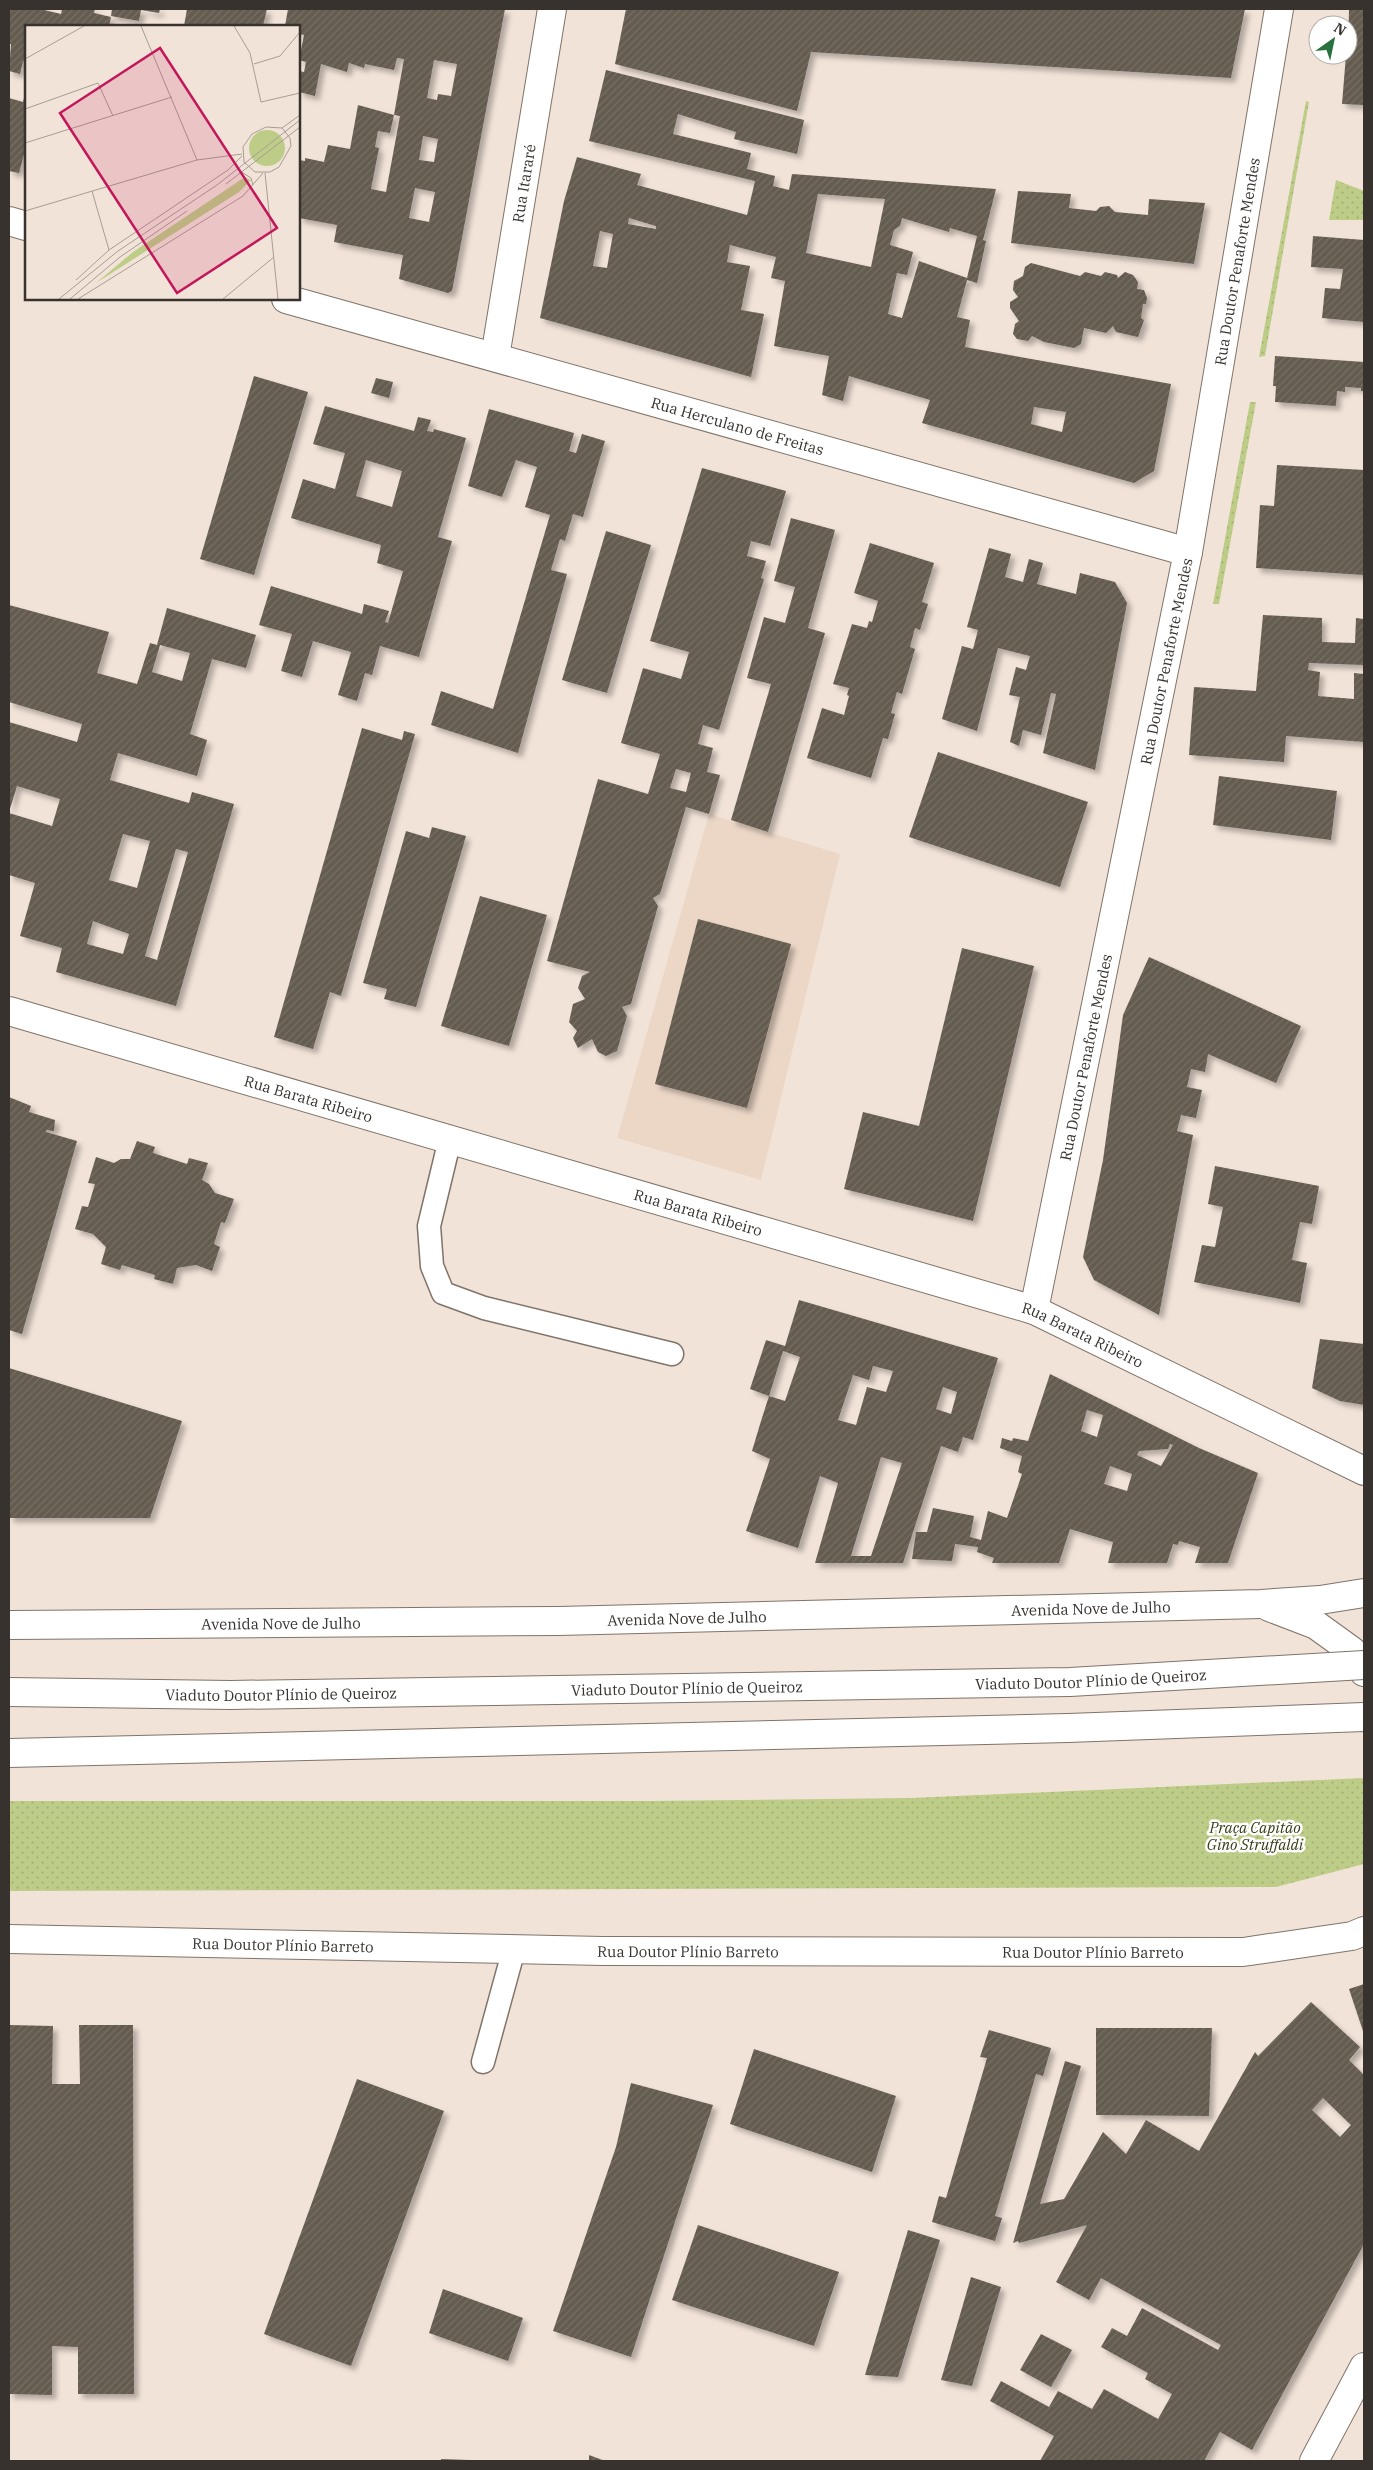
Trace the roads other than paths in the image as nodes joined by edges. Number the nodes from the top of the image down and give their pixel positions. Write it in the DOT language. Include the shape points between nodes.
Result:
graph roads {
  1 [pos="552,9"];
  2 [pos="1279,9"];
  3 [pos="9,221"];
  4 [pos="25,226"];
  5 [pos="290,300"];
  6 [pos="496,357"];
  7 [pos="1188,552"];
  8 [pos="9,1011"];
  9 [pos="450,1139"];
  10 [pos="1034,1310"];
  11 [pos="672,1354"];
  12 [pos="1364,1470"];
  13 [pos="1364,1593"];
  14 [pos="1261,1604"];
  15 [pos="9,1625"];
  16 [pos="1364,1665"];
  17 [pos="1364,1672"];
  18 [pos="9,1692"];
  19 [pos="1364,1716"];
  20 [pos="9,1753"];
  21 [pos="1364,1931"];
  22 [pos="9,1940"];
  23 [pos="514,1949"];
  24 [pos="483,2062"];
  25 [pos="1364,2367"];
  26 [pos="1314,2461"];
  1 -- 6 [label="main road, Rua Itararé"];
  2 -- 7 [label="main road, Rua Doutor Penaforte Mendes"];
  3 -- 4 [label="main road"];
  5 -- 6 [label="main road, Rua Herculano de Freitas"];
  6 -- 7 [label="main road, Rua Herculano de Freitas"];
  7 -- 10 [label="main road, Rua Doutor Penaforte Mendes"];
  8 -- 9 [label="main road, Rua Barata Ribeiro"];
  9 -- 10 [label="main road, Rua Barata Ribeiro"];
  9 -- 11 [label="lane" via="429,1226 432,1266 443,1293 484,1308"];
  10 -- 12 [label="main road, Rua Barata Ribeiro"];
  13 -- 14 [label="main road, Avenida Nove de Julho"];
  14 -- 15 [label="main road, Avenida Nove de Julho" via="558,1621"];
  14 -- 17 [label="main road" via="1316,1625 1352,1652"];
  16 -- 18 [label="main road, Viaduto Doutor Plínio de Queiroz, bridge" via="1070,1682 231,1695"];
  19 -- 20 [label="main road" via="1068,1728"];
  21 -- 23 [label="main road, Rua Doutor Plínio Barreto" via="1352,1936 1244,1952"];
  22 -- 23 [label="main road, Rua Doutor Plínio Barreto"];
  23 -- 24 [label="lane"];
  25 -- 26 [label="main road"];
}
